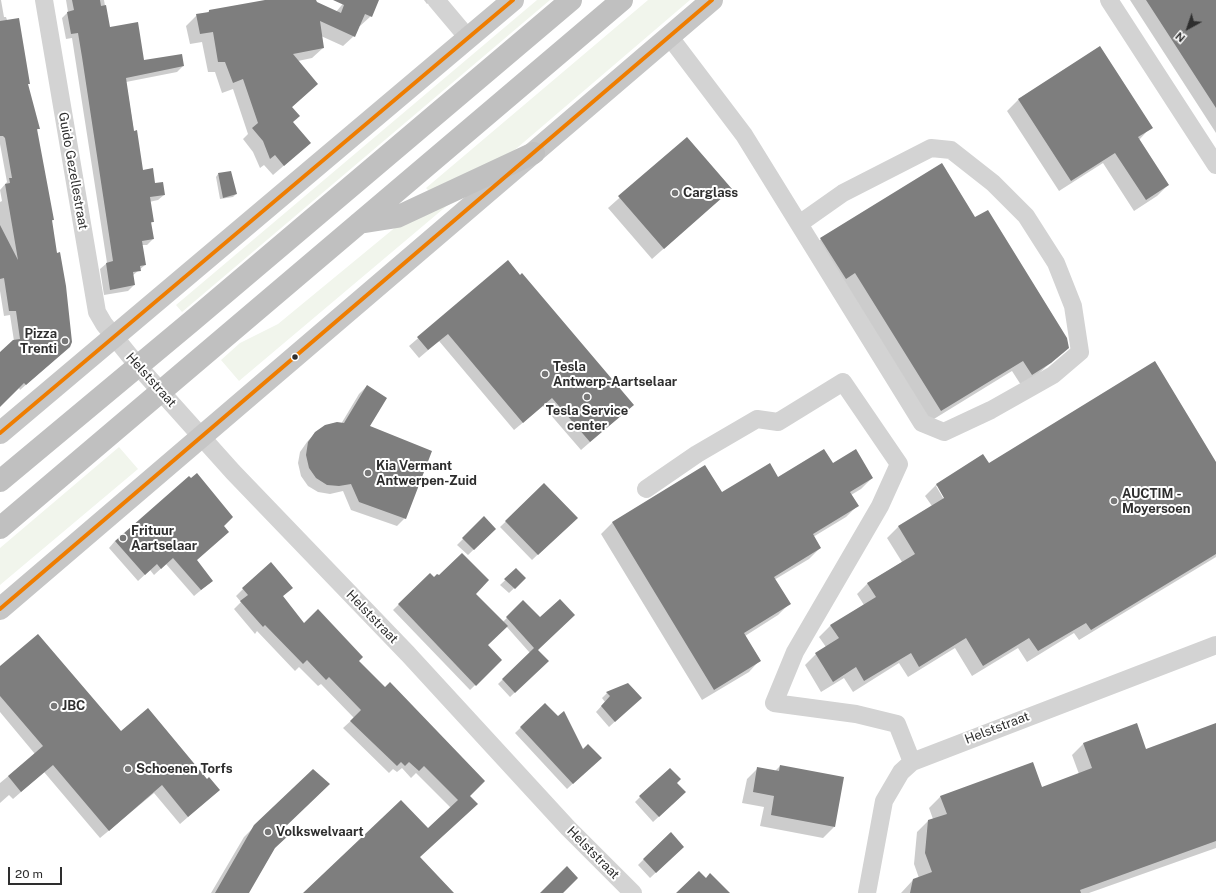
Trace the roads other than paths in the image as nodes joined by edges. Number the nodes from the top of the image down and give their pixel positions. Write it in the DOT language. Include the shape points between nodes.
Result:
graph roads {
  1 [pos="44,0"];
  2 [pos="436,0"];
  3 [pos="513,0"];
  4 [pos="571,0"];
  5 [pos="622,0"];
  6 [pos="712,0"];
  7 [pos="1109,0"];
  8 [pos="669,36"];
  9 [pos="468,38"];
  10 [pos="534,153"];
  11 [pos="1216,165"];
  12 [pos="359,223"];
  13 [pos="799,224"];
  14 [pos="113,337"];
  15 [pos="138,366"];
  16 [pos="162,391"];
  17 [pos="0,433"];
  18 [pos="202,438"];
  19 [pos="0,481"];
  20 [pos="646,490"];
  21 [pos="0,528"];
  22 [pos="0,609"];
  23 [pos="1216,645"];
  24 [pos="912,762"];
  25 [pos="633,893"];
  26 [pos="867,893"];
  1 -- 14 [label="street, Guido Gezellestraat" via="97,312"];
  2 -- 9 [label="street"];
  3 -- 9 [label="main road"];
  4 -- 15 [label="highway"];
  5 -- 12 [label="highway"];
  6 -- 8 [label="main road"];
  7 -- 11 [label="street"];
  8 -- 10 [label="main road"];
  8 -- 13 [label="street" via="744,135"];
  9 -- 14 [label="main road"];
  10 -- 12 [label="highway" via="397,217"];
  10 -- 18 [label="main road"];
  12 -- 16 [label="highway"];
  13 -- 13 [label="street" via="922,423 944,432 991,410 1053,375 1080,352 1073,306 1056,263 1026,216 993,183 950,150 931,148 843,193"];
  14 -- 15 [label="street, Helststraat"];
  14 -- 17 [label="main road"];
  15 -- 16 [label="street, Helststraat"];
  15 -- 19 [label="highway"];
  16 -- 18 [label="street, Helststraat"];
  16 -- 21 [label="highway"];
  18 -- 22 [label="main road"];
  18 -- 25 [label="street, Helststraat" via="408,654 568,828"];
  20 -- 24 [label="street" via="697,454 757,419 778,422 843,382 899,464 880,506 795,652 774,703 856,714 897,724"];
  23 -- 24 [label="street, Helststraat"];
  24 -- 26 [label="street, Helststraat" via="901,772 884,801"];
}
